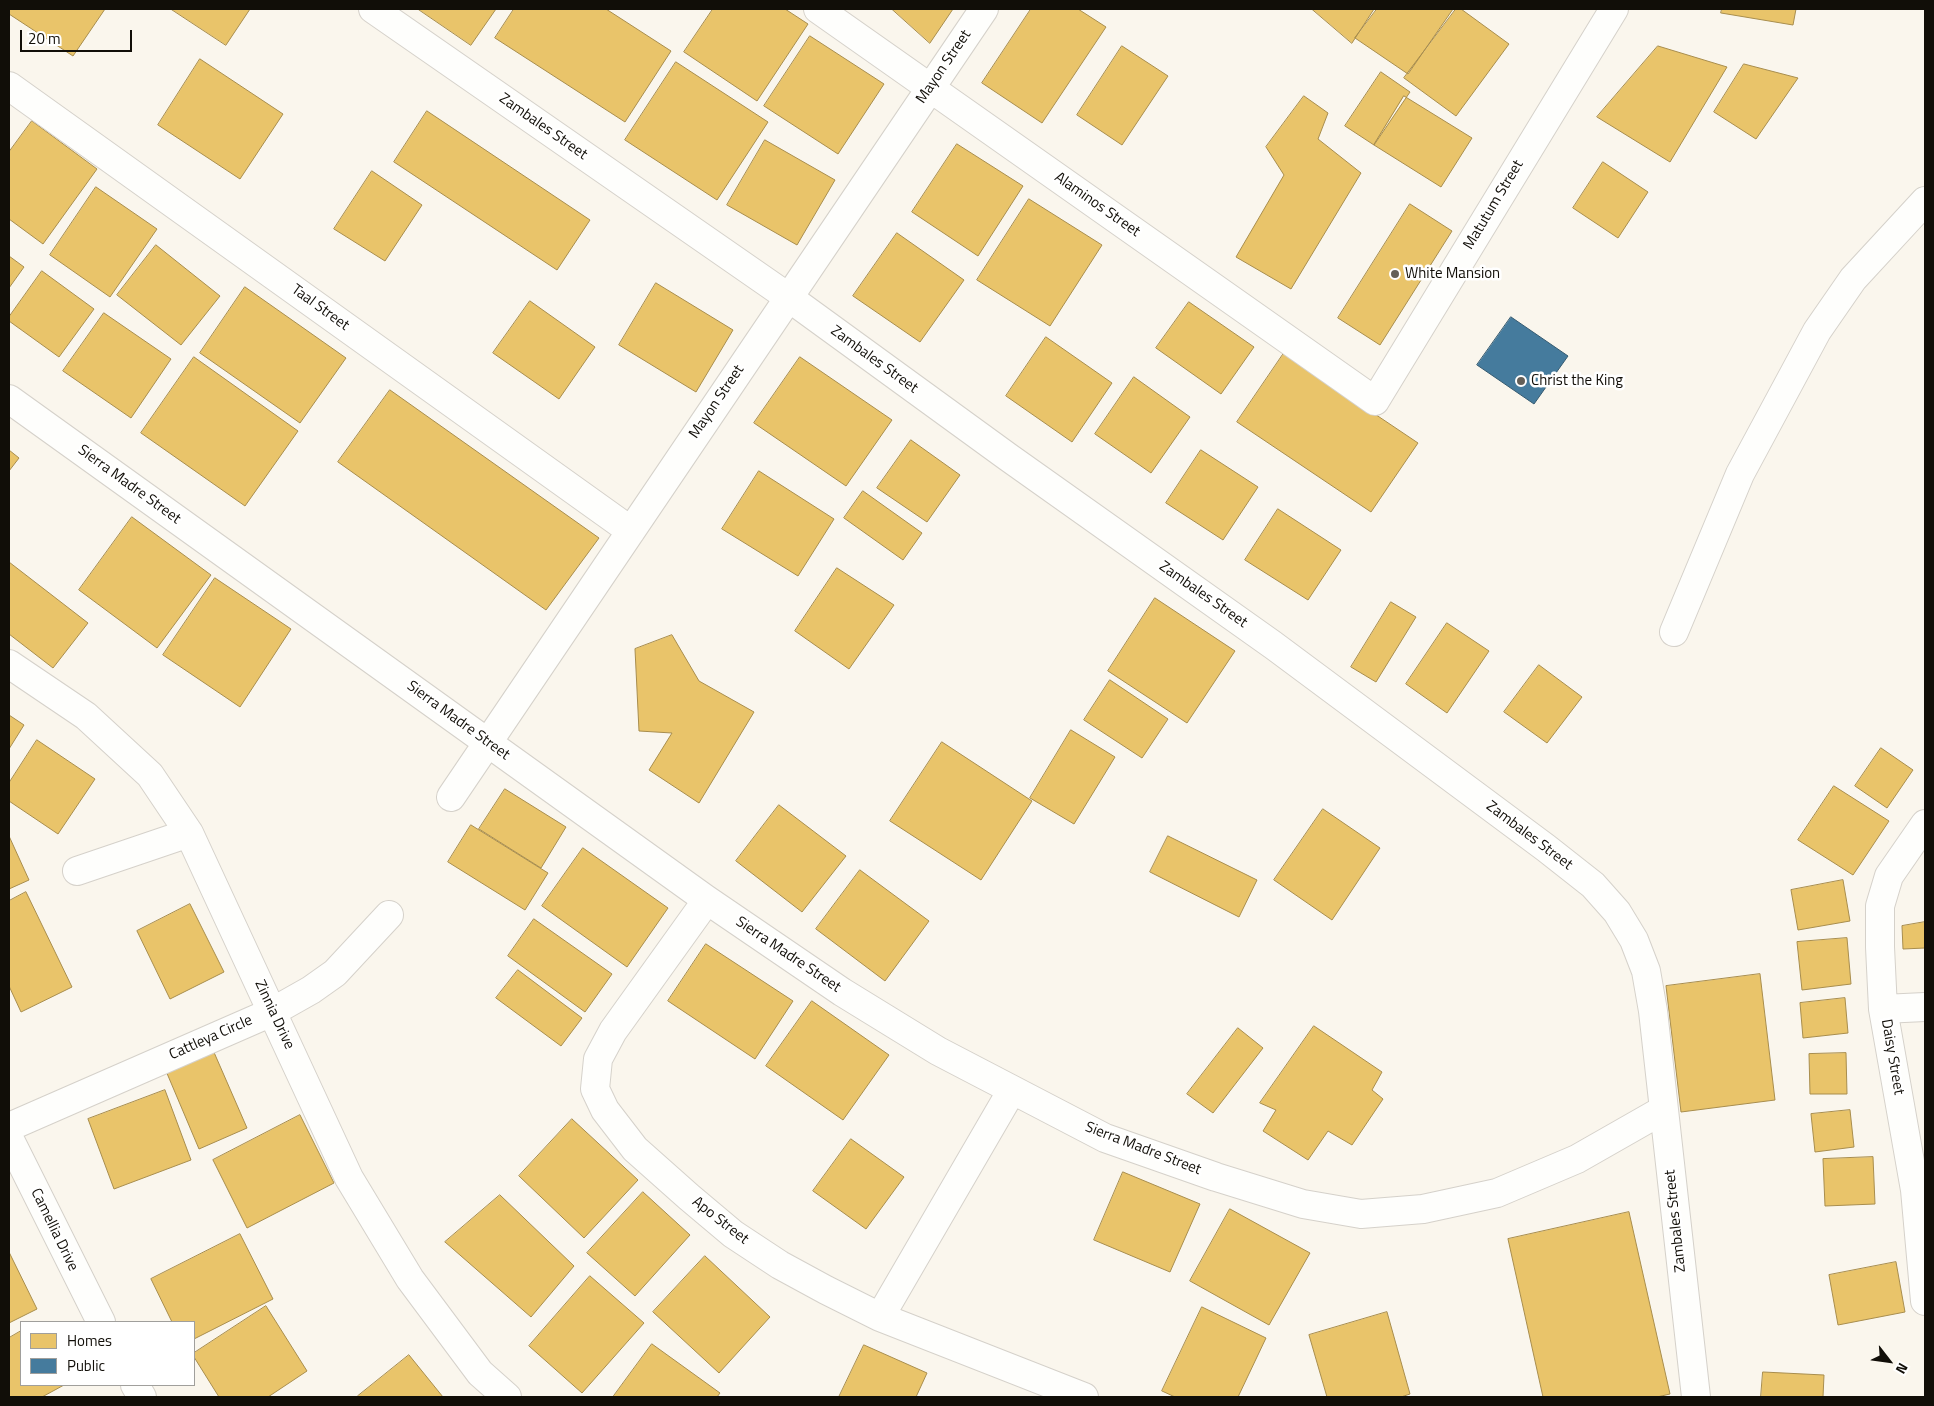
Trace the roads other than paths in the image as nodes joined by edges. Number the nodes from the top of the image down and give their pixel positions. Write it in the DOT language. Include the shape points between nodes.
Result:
graph roads {
  1 [pos="373,9"];
  2 [pos="818,9"];
  3 [pos="984,9"];
  4 [pos="1613,9"];
  5 [pos="9,86"];
  6 [pos="930,87"];
  7 [pos="1925,200"];
  8 [pos="788,298"];
  9 [pos="9,399"];
  10 [pos="1376,401"];
  11 [pos="630,531"];
  12 [pos="1674,632"];
  13 [pos="9,664"];
  14 [pos="488,742"];
  15 [pos="451,797"];
  16 [pos="1925,824"];
  17 [pos="189,833"];
  18 [pos="77,871"];
  19 [pos="707,900"];
  20 [pos="389,915"];
  21 [pos="1925,1007"];
  22 [pos="1883,1009"];
  23 [pos="272,1012"];
  24 [pos="1012,1090"];
  25 [pos="1663,1110"];
  26 [pos="9,1127"];
  27 [pos="9,1138"];
  28 [pos="1920,1189"];
  29 [pos="1925,1301"];
  30 [pos="880,1317"];
  31 [pos="100,1321"];
  32 [pos="136,1386"];
  33 [pos="142,1397"];
  34 [pos="507,1397"];
  35 [pos="1084,1397"];
  36 [pos="1696,1397"];
  1 -- 8 [label="street, Zambales Street"];
  2 -- 6 [label="street, Alaminos Street"];
  3 -- 6 [label="street, Mayon Street"];
  4 -- 10 [label="street, Matutum Street"];
  5 -- 11 [label="street, Taal Street"];
  6 -- 8 [label="street, Mayon Street"];
  6 -- 10 [label="street, Alaminos Street"];
  7 -- 12 [label="street" via="1853,279 1817,331 1740,474"];
  8 -- 11 [label="street, Mayon Street"];
  8 -- 25 [label="street, Zambales Street" via="1273,645 1593,885 1617,912 1634,940 1646,972 1654,1010"];
  9 -- 14 [label="street, Sierra Madre Street"];
  11 -- 14 [label="street, Mayon Street"];
  13 -- 17 [label="street, Zinnia Drive" via="86,716 150,775"];
  14 -- 15 [label="street, Mayon Street"];
  14 -- 19 [label="street, Sierra Madre Street"];
  16 -- 22 [label="street, Daisy Street" via="1889,876 1880,906"];
  17 -- 18 [label="street"];
  17 -- 23 [label="street, Zinnia Drive"];
  19 -- 24 [label="street, Sierra Madre Street" via="842,992 938,1051"];
  19 -- 30 [label="street, Apo Street" via="613,1031 598,1059 595,1088 605,1110 635,1149 734,1234 780,1265"];
  20 -- 23 [label="street, Cattleya Circle" via="335,973"];
  21 -- 22 [label="street"];
  22 -- 28 [label="street, Daisy Street"];
  23 -- 26 [label="street, Cattleya Circle"];
  23 -- 34 [label="street, Zinnia Drive" via="349,1178 410,1279 480,1373"];
  24 -- 25 [label="street, Sierra Madre Street" via="1105,1138 1303,1204 1361,1214 1423,1209 1497,1192 1577,1159"];
  24 -- 30 [label="street"];
  25 -- 36 [label="street, Zambales Street"];
  27 -- 31 [label="street, Camellia Drive"];
  28 -- 29 [label="street, Daisy Street"];
  30 -- 35 [label="street, Apo Street"];
  32 -- 33 [label="street"];
}
